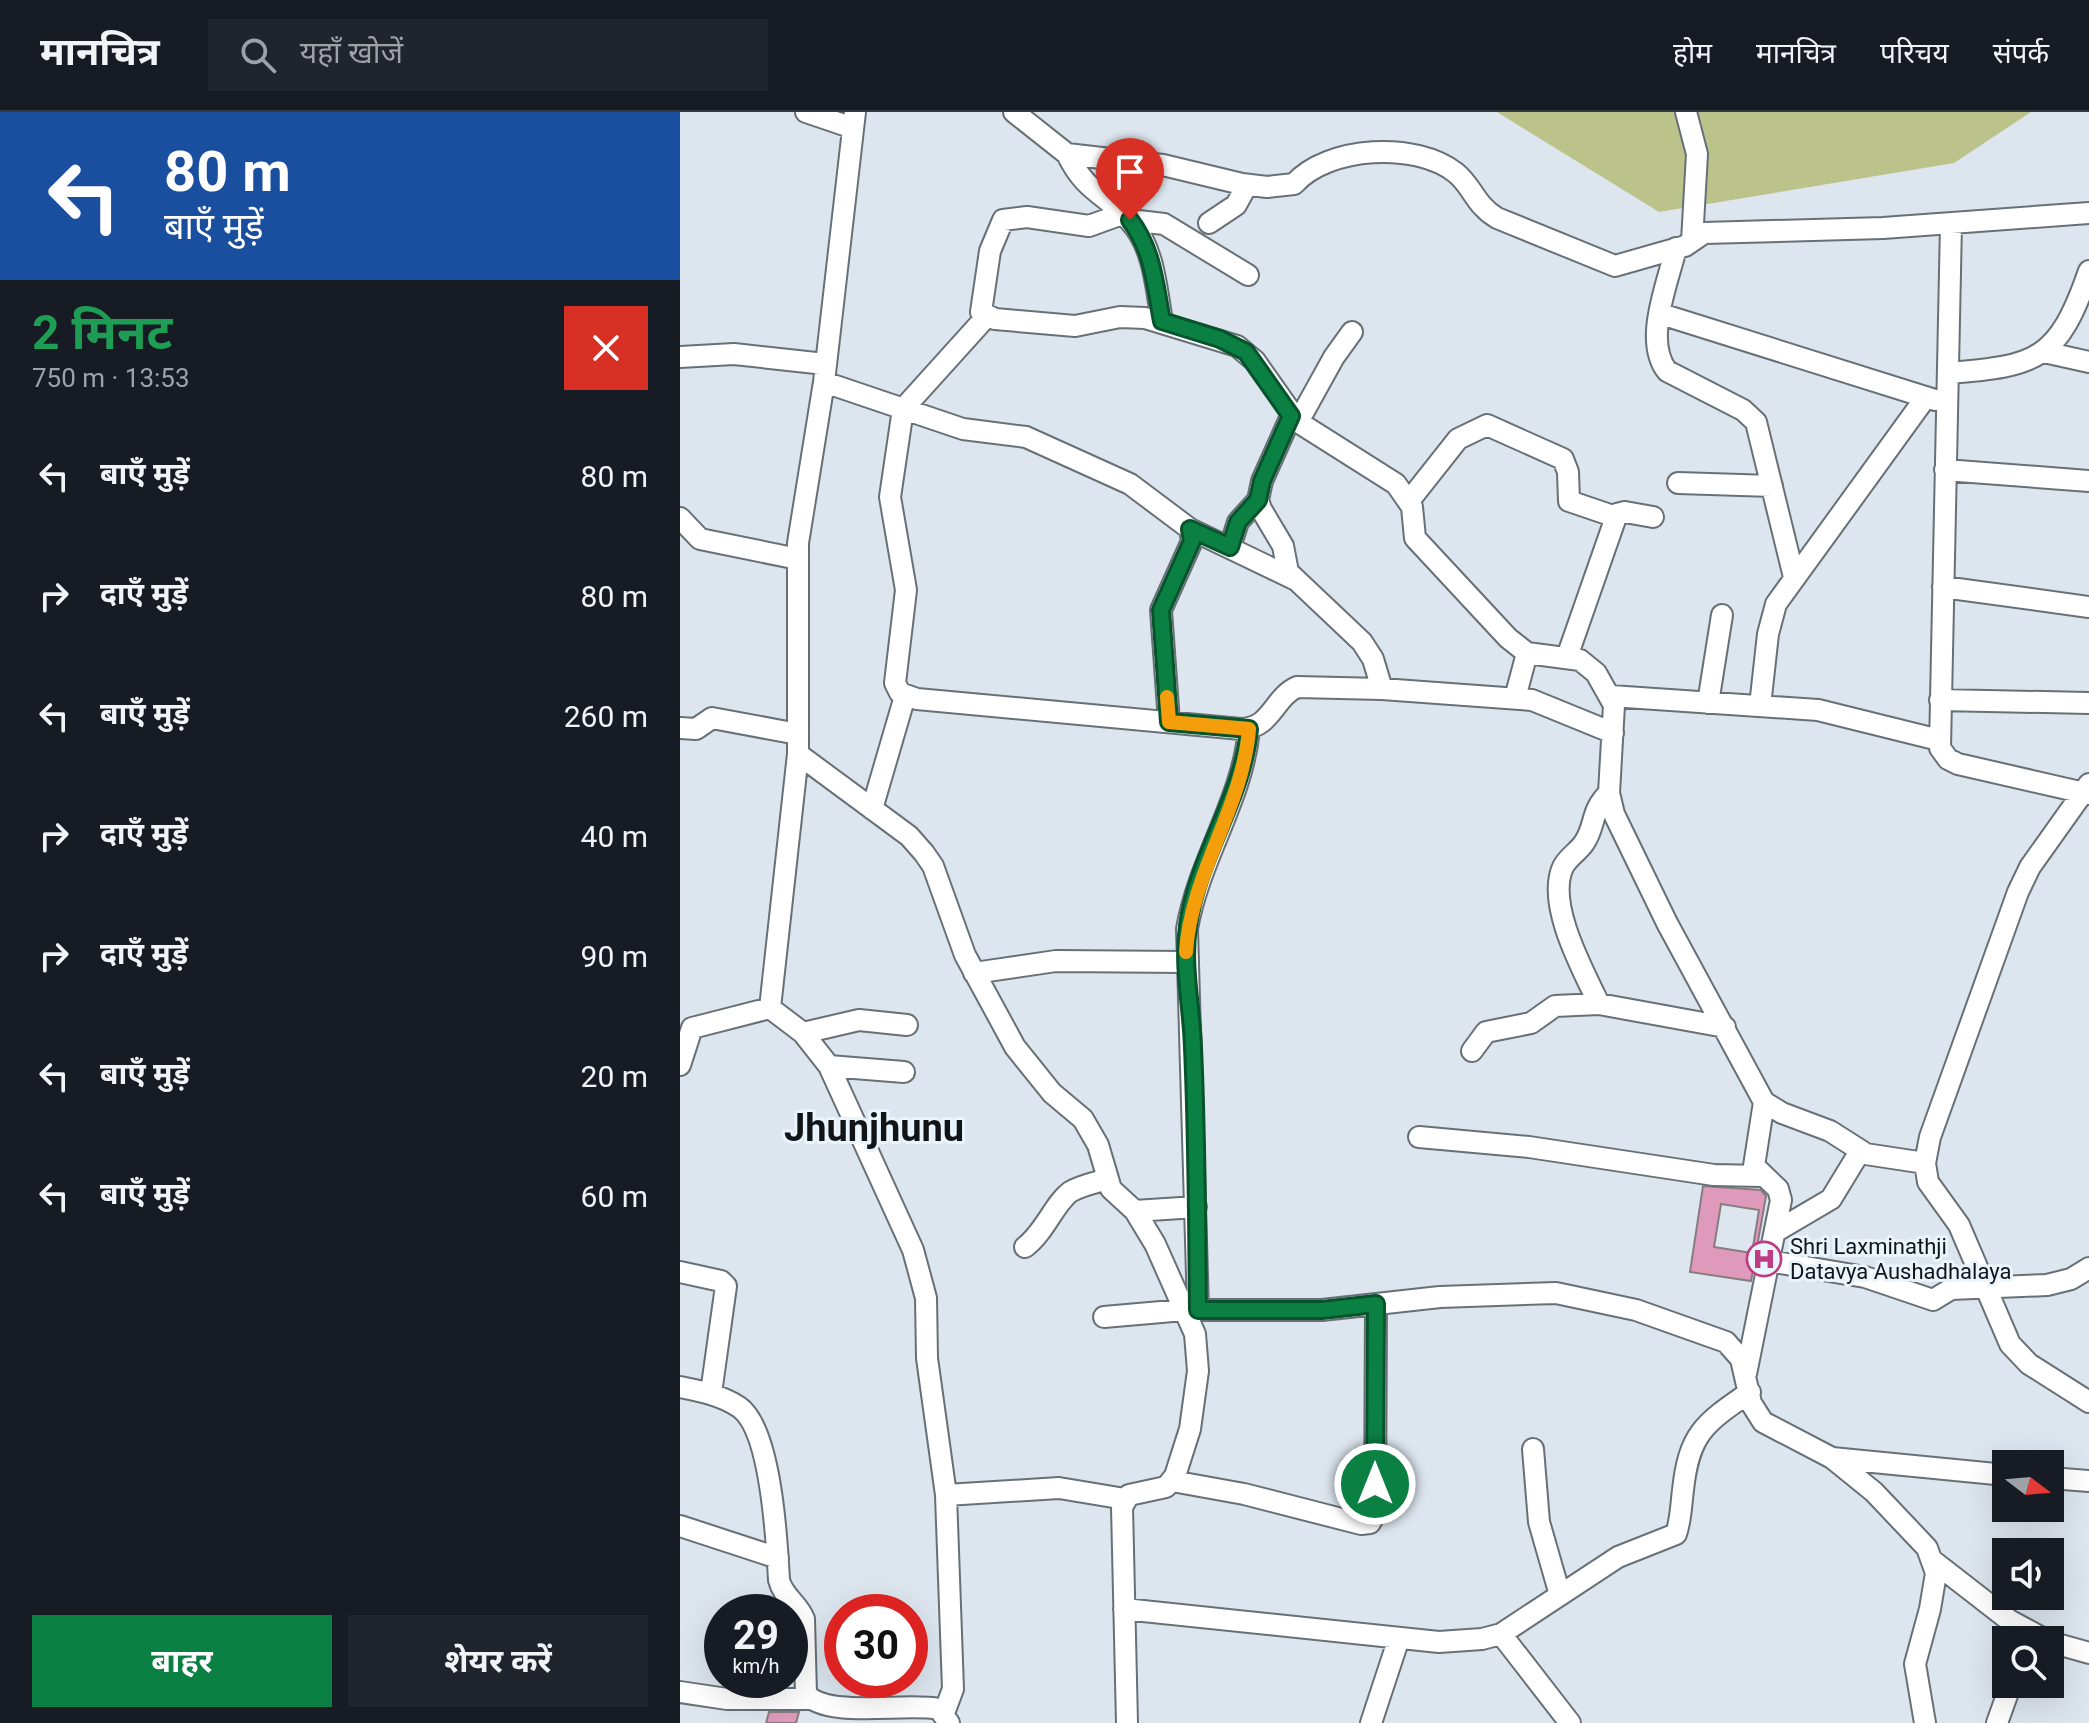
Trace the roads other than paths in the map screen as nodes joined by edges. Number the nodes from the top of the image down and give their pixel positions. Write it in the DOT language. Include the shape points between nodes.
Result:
graph roads {
  1 [pos="806,112"];
  2 [pos="1014,112"];
  3 [pos="1686,112"];
  4 [pos="854,120"];
  5 [pos="1067,154"];
  6 [pos="1247,185"];
  7 [pos="2089,213"];
  8 [pos="1126,217"];
  9 [pos="1209,223"];
  10 [pos="1951,224"];
  11 [pos="1684,245"];
  12 [pos="2089,271"];
  13 [pos="1248,275"];
  14 [pos="1661,314"];
  15 [pos="987,316"];
  16 [pos="1162,321"];
  17 [pos="1352,332"];
  18 [pos="2044,352"];
  19 [pos="680,357"];
  20 [pos="2089,362"];
  21 [pos="824,373"];
  22 [pos="1948,373"];
  23 [pos="1926,397"];
  24 [pos="1947,404"];
  25 [pos="903,409"];
  26 [pos="1294,419"];
  27 [pos="1945,470"];
  28 [pos="2089,481"];
  29 [pos="1678,483"];
  30 [pos="1772,486"];
  31 [pos="1258,500"];
  32 [pos="1409,501"];
  33 [pos="1616,517"];
  34 [pos="1653,517"];
  35 [pos="680,518"];
  36 [pos="1190,529"];
  37 [pos="1230,547"];
  38 [pos="798,559"];
  39 [pos="1794,577"];
  40 [pos="1296,580"];
  41 [pos="1943,587"];
  42 [pos="2089,607"];
  43 [pos="1722,615"];
  44 [pos="1527,653"];
  45 [pos="1567,657"];
  46 [pos="1382,689"];
  47 [pos="905,696"];
  48 [pos="1611,696"];
  49 [pos="1515,698"];
  50 [pos="1940,700"];
  51 [pos="1708,703"];
  52 [pos="2089,703"];
  53 [pos="1760,706"];
  54 [pos="1169,722"];
  55 [pos="680,728"];
  56 [pos="1249,729"];
  57 [pos="1613,733"];
  58 [pos="1939,740"];
  59 [pos="798,744"];
  60 [pos="2087,790"];
  61 [pos="1609,793"];
  62 [pos="872,809"];
  63 [pos="1185,962"];
  64 [pos="974,973"];
  65 [pos="1599,1004"];
  66 [pos="770,1008"];
  67 [pos="907,1025"];
  68 [pos="1725,1027"];
  69 [pos="803,1033"];
  70 [pos="1472,1051"];
  71 [pos="680,1065"];
  72 [pos="829,1066"];
  73 [pos="904,1072"];
  74 [pos="1764,1102"];
  75 [pos="1419,1137"];
  76 [pos="1863,1152"];
  77 [pos="1925,1163"];
  78 [pos="1762,1176"];
  79 [pos="1107,1179"];
  80 [pos="1196,1207"];
  81 [pos="1135,1211"];
  82 [pos="1775,1232"];
  83 [pos="1025,1247"];
  84 [pos="1769,1261"];
  85 [pos="2089,1268"];
  86 [pos="680,1272"];
  87 [pos="1985,1290"];
  88 [pos="1376,1304"];
  89 [pos="1191,1310"];
  90 [pos="1104,1317"];
  91 [pos="1748,1383"];
  92 [pos="680,1387"];
  93 [pos="711,1393"];
  94 [pos="2089,1402"];
  95 [pos="1533,1449"];
  96 [pos="1832,1458"];
  97 [pos="1992,1474"];
  98 [pos="2064,1479"];
  99 [pos="1172,1481"];
  100 [pos="2089,1481"];
  101 [pos="946,1495"];
  102 [pos="1125,1499"];
  103 [pos="680,1526"];
  104 [pos="778,1558"];
  105 [pos="1933,1561"];
  106 [pos="1560,1595"];
  107 [pos="1124,1609"];
  108 [pos="2021,1626"];
  109 [pos="1501,1634"];
  110 [pos="1399,1638"];
  111 [pos="2064,1646"];
  112 [pos="2089,1653"];
  113 [pos="681,1695"];
  114 [pos="2006,1698"];
  115 [pos="811,1699"];
  116 [pos="848,1715"];
  117 [pos="947,1718"];
  118 [pos="1127,1723"];
  119 [pos="1371,1723"];
  120 [pos="1570,1723"];
  121 [pos="1925,1723"];
  122 [pos="1997,1723"];
  1 -- 4 [label="street"];
  2 -- 5 [label="street"];
  3 -- 11 [label="street" via="1697,154"];
  4 -- 21 [label="street"];
  5 -- 6 [label="street" via="1163,165"];
  5 -- 8 [label="street" via="1083,182"];
  6 -- 9 [label="street" via="1236,205"];
  6 -- 11 [label="street" via="1294,184 1325,162 1372,151 1402,154 1444,165 1463,180 1482,209 1615,266"];
  7 -- 10 [label="street"];
  8 -- 13 [label="street" via="1164,224"];
  8 -- 15 [label="street" via="1089,226 1027,217 1003,220 994,235 981,301 981,312"];
  8 -- 16 [label="street" via="1139,232 1152,264"];
  10 -- 11 [label="street" via="1704,233"];
  10 -- 22 [label="street"];
  11 -- 14 [label="street"];
  12 -- 18 [label="street" via="2071,316"];
  14 -- 23 [label="street"];
  14 -- 30 [label="street" via="1660,361 1667,371 1751,416 1760,432"];
  15 -- 16 [label="street" via="1075,326 1120,317"];
  15 -- 25 [label="street"];
  16 -- 26 [label="street" via="1246,352"];
  17 -- 26 [label="street"];
  18 -- 20 [label="street"];
  18 -- 22 [label="street" via="2020,365"];
  19 -- 21 [label="street" via="734,354"];
  21 -- 25 [label="street"];
  21 -- 38 [label="street"];
  22 -- 24 [label="street"];
  23 -- 24 [label="street"];
  23 -- 39 [label="street"];
  24 -- 27 [label="street"];
  25 -- 36 [label="street" via="963,429 1026,437 1130,484"];
  25 -- 47 [label="street" via="890,497 906,590 895,683"];
  26 -- 31 [label="street" via="1262,481"];
  26 -- 32 [label="street" via="1384,474"];
  27 -- 28 [label="street"];
  27 -- 41 [label="street"];
  29 -- 30 [label="street"];
  30 -- 39 [label="street"];
  31 -- 37 [label="street" via="1238,522"];
  31 -- 40 [label="street"];
  32 -- 33 [label="street" via="1458,439 1487,425 1563,459 1569,501"];
  32 -- 44 [label="street" via="1415,538"];
  33 -- 34 [label="street" via="1622,512"];
  33 -- 45 [label="street"];
  35 -- 38 [label="street" via="700,539"];
  36 -- 37 [label="street"];
  36 -- 54 [label="street" via="1192,541 1161,610"];
  37 -- 40 [label="street"];
  38 -- 59 [label="street"];
  39 -- 53 [label="street" via="1773,612"];
  40 -- 46 [label="street" via="1362,642"];
  41 -- 42 [label="street"];
  41 -- 50 [label="street"];
  43 -- 51 [label="street"];
  44 -- 45 [label="street"];
  44 -- 49 [label="street"];
  45 -- 48 [label="street" via="1589,665"];
  46 -- 49 [label="street"];
  46 -- 56 [label="street" via="1297,687 1268,719"];
  47 -- 54 [label="street"];
  47 -- 62 [label="street"];
  48 -- 51 [label="street"];
  48 -- 57 [label="street"];
  49 -- 57 [label="street" via="1547,704"];
  50 -- 52 [label="street"];
  50 -- 58 [label="street"];
  51 -- 53 [label="street"];
  53 -- 58 [label="street" via="1834,713"];
  54 -- 56 [label="street"];
  55 -- 59 [label="street" via="696,729 712,718"];
  56 -- 63 [label="street" via="1243,771 1195,891"];
  57 -- 61 [label="street"];
  58 -- 60 [label="street" via="1943,755 1958,764"];
  59 -- 62 [label="street"];
  59 -- 66 [label="street"];
  60 -- 77 [label="street" via="2030,867 2018,892"];
  61 -- 65 [label="street" via="1594,810 1584,842 1565,864 1559,887 1572,946"];
  61 -- 68 [label="street" via="1667,923"];
  62 -- 64 [label="street" via="909,836 933,866"];
  63 -- 64 [label="street" via="1085,960"];
  63 -- 80 [label="street" via="1193,1045"];
  64 -- 79 [label="street" via="1029,1068 1092,1132"];
  65 -- 68 [label="street"];
  65 -- 70 [label="street" via="1555,1006 1531,1023 1486,1032"];
  66 -- 69 [label="street"];
  66 -- 71 [label="street" via="692,1028"];
  67 -- 69 [label="street" via="859,1020"];
  68 -- 74 [label="street"];
  69 -- 72 [label="street"];
  72 -- 73 [label="street"];
  72 -- 101 [label="street" via="923,1281 929,1375"];
  74 -- 76 [label="street"];
  74 -- 78 [label="street" via="1754,1159"];
  75 -- 78 [label="street" via="1529,1147 1714,1175"];
  76 -- 77 [label="street"];
  76 -- 82 [label="street" via="1852,1160 1831,1199"];
  77 -- 87 [label="street" via="1928,1182 1959,1225"];
  78 -- 82 [label="street" via="1781,1195"];
  79 -- 81 [label="street"];
  79 -- 83 [label="street" via="1066,1196 1043,1232"];
  80 -- 81 [label="street"];
  80 -- 89 [label="street"];
  81 -- 89 [label="street"];
  82 -- 84 [label="street"];
  84 -- 87 [label="street" via="1865,1277 1933,1300 1947,1290"];
  84 -- 91 [label="street"];
  85 -- 87 [label="street" via="2047,1285"];
  86 -- 93 [label="street" via="726,1286"];
  87 -- 94 [label="street" via="2019,1355"];
  88 -- 89 [label="street" via="1322,1310"];
  88 -- 91 [label="street" via="1521,1293 1586,1297 1715,1337 1735,1349"];
  88 -- 99 [label="street" via="1375,1514 1370,1523"];
  89 -- 90 [label="street"];
  89 -- 99 [label="street" via="1196,1400"];
  91 -- 96 [label="street" via="1756,1415 1763,1422"];
  91 -- 106 [label="street" via="1693,1440 1676,1534 1618,1557"];
  92 -- 93 [label="street"];
  93 -- 104 [label="street" via="741,1408 755,1425"];
  95 -- 106 [label="street" via="1539,1522"];
  96 -- 97 [label="street"];
  96 -- 105 [label="street" via="1874,1492"];
  98 -- 100 [label="street"];
  99 -- 102 [label="street"];
  101 -- 102 [label="street" via="1059,1488"];
  101 -- 117 [label="street" via="953,1689"];
  102 -- 107 [label="street"];
  103 -- 104 [label="street"];
  104 -- 115 [label="street" via="781,1590 804,1619 806,1694"];
  105 -- 108 [label="street"];
  105 -- 121 [label="street" via="1934,1587 1915,1664"];
  106 -- 109 [label="street"];
  107 -- 110 [label="street"];
  107 -- 118 [label="street"];
  109 -- 110 [label="street" via="1463,1642"];
  109 -- 120 [label="street"];
  110 -- 119 [label="street"];
  111 -- 112 [label="street"];
  113 -- 115 [label="street"];
  114 -- 122 [label="street"];
  115 -- 116 [label="street"];
  116 -- 117 [label="street" via="928,1707"];
}
